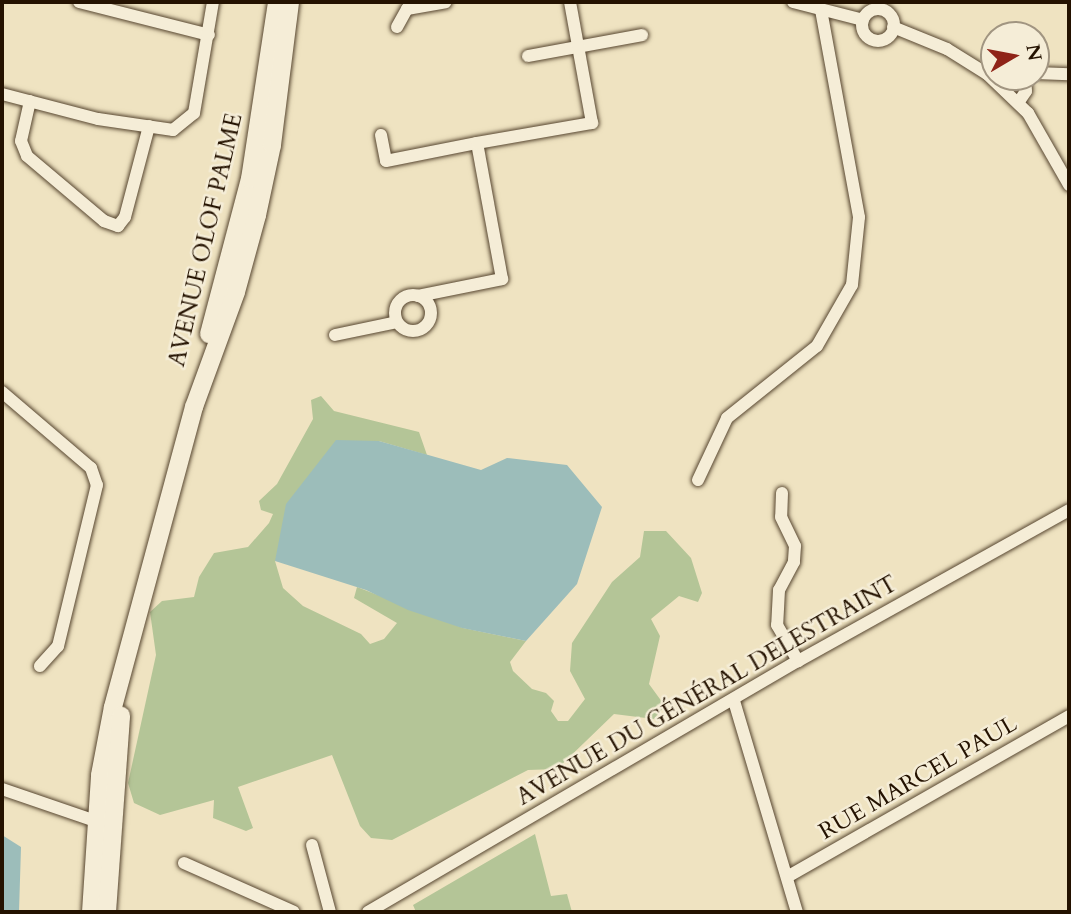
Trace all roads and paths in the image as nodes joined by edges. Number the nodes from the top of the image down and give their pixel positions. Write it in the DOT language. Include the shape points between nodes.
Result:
graph roads {
  1 [pos="79,2"];
  2 [pos="213,2"];
  3 [pos="276,2"];
  4 [pos="290,2"];
  5 [pos="444,2"];
  6 [pos="570,2"];
  7 [pos="793,2"];
  8 [pos="880,6"];
  9 [pos="821,10"];
  10 [pos="863,20"];
  11 [pos="397,27"];
  12 [pos="893,27"];
  13 [pos="209,35"];
  14 [pos="642,35"];
  15 [pos="578,47"];
  16 [pos="528,56"];
  17 [pos="980,66"];
  18 [pos="1050,73"];
  19 [pos="1069,74"];
  20 [pos="1008,91"];
  21 [pos="1026,91"];
  22 [pos="2,94"];
  23 [pos="30,101"];
  24 [pos="1018,103"];
  25 [pos="149,126"];
  26 [pos="381,135"];
  27 [pos="477,143"];
  28 [pos="1069,185"];
  29 [pos="418,296"];
  30 [pos="397,322"];
  31 [pos="335,335"];
  32 [pos="2,393"];
  33 [pos="194,407"];
  34 [pos="698,480"];
  35 [pos="782,493"];
  36 [pos="1069,510"];
  37 [pos="798,661"];
  38 [pos="40,666"];
  39 [pos="734,701"];
  40 [pos="1069,716"];
  41 [pos="2,789"];
  42 [pos="103,824"];
  43 [pos="312,845"];
  44 [pos="184,863"];
  45 [pos="787,877"];
  46 [pos="91,912"];
  47 [pos="107,912"];
  48 [pos="294,912"];
  49 [pos="330,912"];
  50 [pos="368,912"];
  51 [pos="797,912"];
  1 -- 13 [label="street"];
  2 -- 13 [label="street"];
  3 -- 33 [label="main road, AVENUE OLOF PALME" via="250,179"];
  4 -- 33 [label="main road, AVENUE OLOF PALME" via="272,145 257,215 236,292"];
  5 -- 11 [label="street" via="407,9"];
  6 -- 15 [label="street"];
  7 -- 9 [label="street"];
  8 -- 10 [label="street"];
  8 -- 12 [label="street"];
  9 -- 10 [label="street"];
  9 -- 34 [label="street" via="859,218 852,285 817,346 727,418"];
  10 -- 12 [label="street" via="863,31 873,40 886,38"];
  12 -- 17 [label="street"];
  13 -- 25 [label="street" via="194,113 173,130"];
  14 -- 15 [label="street"];
  15 -- 16 [label="street"];
  15 -- 27 [label="street" via="593,122"];
  18 -- 19 [label="street"];
  20 -- 24 [label="street"];
  21 -- 24 [label="street"];
  22 -- 23 [label="street"];
  23 -- 25 [label="street"];
  23 -- 25 [label="street" via="21,141 27,156 104,221 118,226 125,217"];
  24 -- 28 [label="street" via="1055,154"];
  26 -- 27 [label="street" via="386,161"];
  27 -- 29 [label="street" via="502,279"];
  29 -- 30 [label="street" via="406,296 397,304"];
  29 -- 30 [label="street" via="430,307 427,324 412,331"];
  30 -- 31 [label="street"];
  32 -- 38 [label="street" via="91,468 97,485 58,646"];
  33 -- 42 [label="main road, AVENUE OLOF PALME" via="146,573 123,680"];
  35 -- 37 [label="street" via="781,517 795,546 794,562 779,590 777,625"];
  36 -- 37 [label="street, AVENUE DU GÉNÉRAL DELESTRAINT"];
  37 -- 39 [label="street, AVENUE DU GÉNÉRAL DELESTRAINT"];
  39 -- 45 [label="street"];
  39 -- 50 [label="street, AVENUE DU GÉNÉRAL DELESTRAINT"];
  40 -- 45 [label="street, RUE MARCEL PAUL"];
  41 -- 42 [label="street"];
  42 -- 46 [label="main road, AVENUE OLOF PALME"];
  42 -- 47 [label="main road, AVENUE OLOF PALME"];
  43 -- 49 [label="street"];
  44 -- 48 [label="street"];
  45 -- 51 [label="street"];
}
